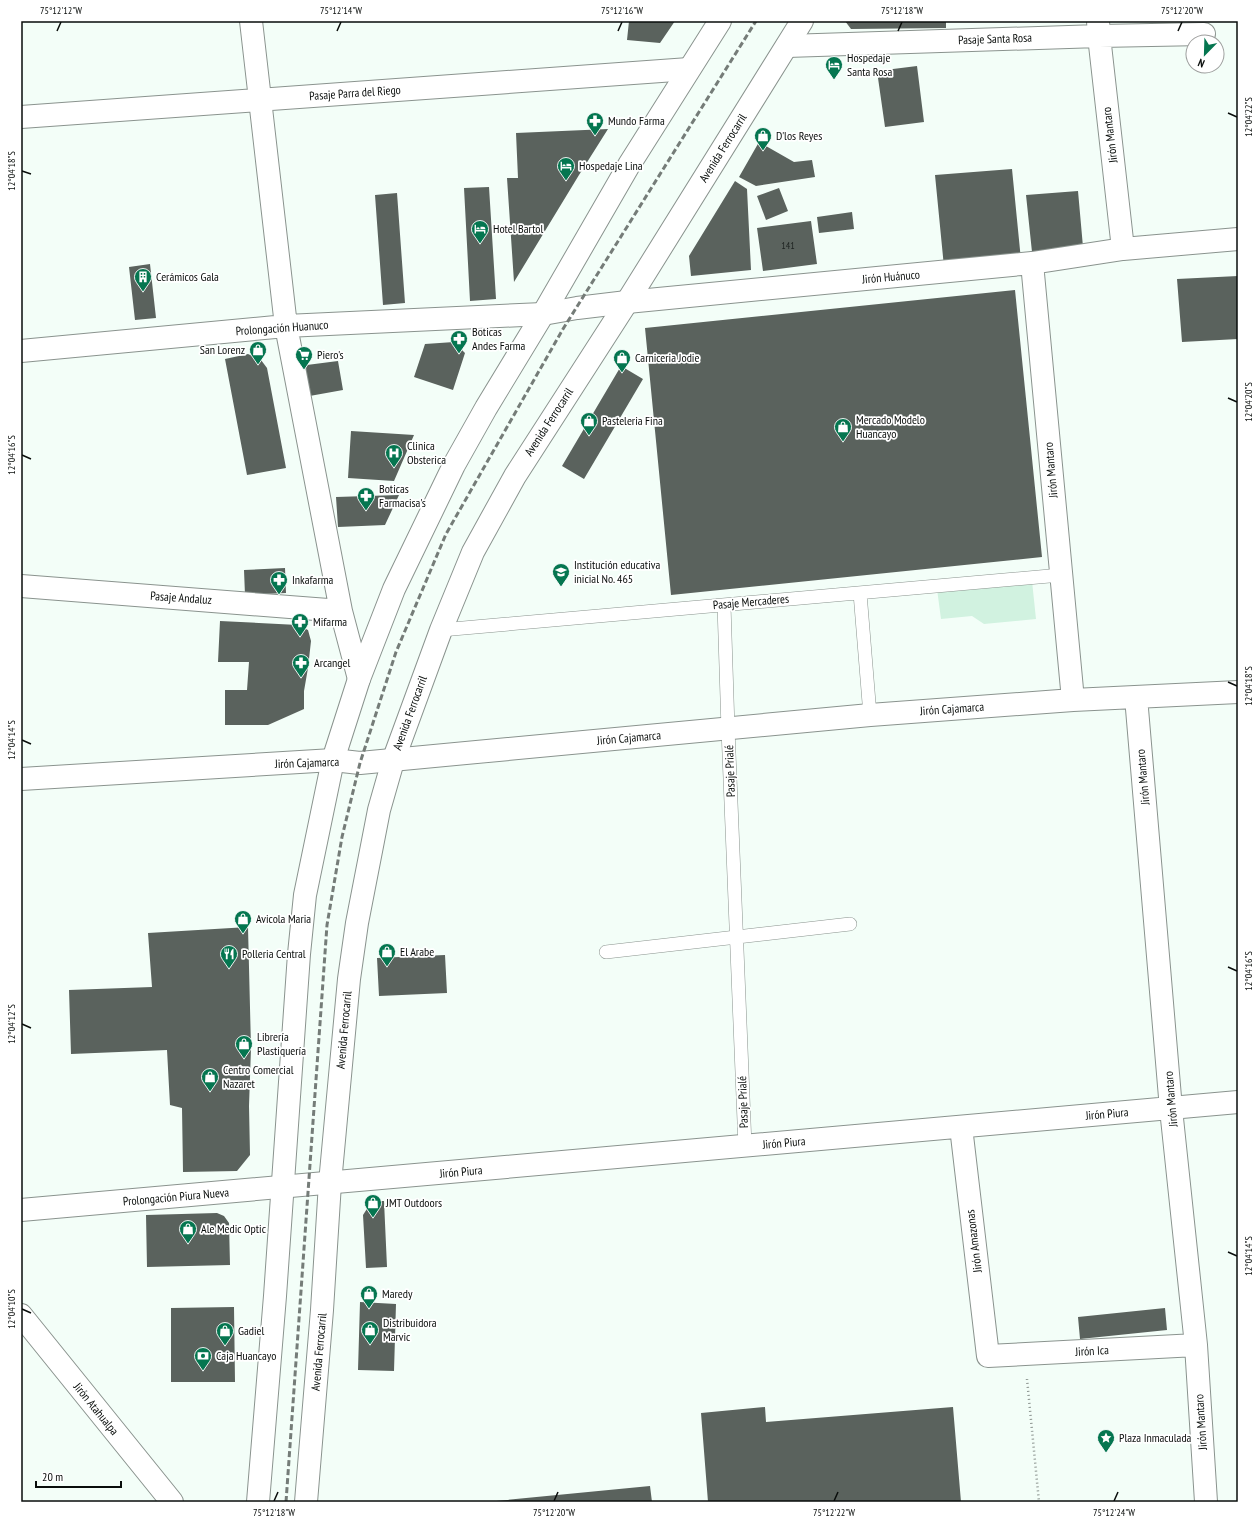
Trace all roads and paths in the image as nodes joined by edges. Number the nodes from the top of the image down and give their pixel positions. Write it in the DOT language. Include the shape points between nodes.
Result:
graph roads {
  1 [pos="251,21"];
  2 [pos="720,21"];
  3 [pos="802,21"];
  4 [pos="1098,28"];
  5 [pos="1204,34"];
  6 [pos="787,46"];
  7 [pos="689,69"];
  8 [pos="260,100"];
  9 [pos="21,118"];
  10 [pos="1238,239"];
  11 [pos="1123,249"];
  12 [pos="1032,263"];
  13 [pos="627,302"];
  14 [pos="543,314"];
  15 [pos="286,326"];
  16 [pos="21,351"];
  17 [pos="1061,575"];
  18 [pos="21,586"];
  19 [pos="860,593"];
  20 [pos="724,605"];
  21 [pos="341,611"];
  22 [pos="441,630"];
  23 [pos="359,679"];
  24 [pos="1238,692"];
  25 [pos="1136,697"];
  26 [pos="1074,700"];
  27 [pos="870,715"];
  28 [pos="728,729"];
  29 [pos="333,760"];
  30 [pos="392,761"];
  31 [pos="21,778"];
  32 [pos="850,924"];
  33 [pos="736,937"];
  34 [pos="606,952"];
  35 [pos="1238,1102"];
  36 [pos="1171,1108"];
  37 [pos="961,1127"];
  38 [pos="745,1146"];
  39 [pos="330,1183"];
  40 [pos="283,1188"];
  41 [pos="21,1210"];
  42 [pos="21,1315"];
  43 [pos="1196,1345"];
  44 [pos="1025,1354"];
  45 [pos="988,1356"];
  46 [pos="172,1502"];
  47 [pos="258,1502"];
  48 [pos="306,1502"];
  49 [pos="1039,1502"];
  50 [pos="1206,1502"];
  1 -- 8 [label="street"];
  2 -- 7 [label="street"];
  3 -- 6 [label="street, Avenida Ferrocarril"];
  4 -- 5 [label="street, Pasaje Santa Rosa"];
  4 -- 6 [label="street, Pasaje Santa Rosa"];
  4 -- 11 [label="street, Jirón Mantaro"];
  6 -- 13 [label="street, Avenida Ferrocarril"];
  7 -- 8 [label="street, Pasaje Parra del Riego"];
  7 -- 14 [label="street" via="629,165"];
  8 -- 9 [label="street, Pasaje Parra del Riego"];
  8 -- 15 [label="street"];
  10 -- 11 [label="street, Jirón Huánuco"];
  11 -- 12 [label="street, Jirón Huánuco"];
  12 -- 13 [label="street, Jirón Huánuco"];
  12 -- 17 [label="street, Jirón Mantaro"];
  13 -- 14 [label="street, Jirón Huánuco"];
  13 -- 22 [label="street, Avenida Ferrocarril" via="515,476 474,552"];
  14 -- 15 [label="street, Prolongación Huanuco"];
  14 -- 23 [label="street" via="454,465 394,589"];
  15 -- 16 [label="street, Prolongación Huanuco"];
  15 -- 21 [label="street"];
  17 -- 19 [label="lane, Pasaje Mercaderes"];
  17 -- 26 [label="street, Jirón Mantaro"];
  18 -- 21 [label="street, Pasaje Andaluz"];
  19 -- 20 [label="lane, Pasaje Mercaderes"];
  19 -- 27 [label="lane"];
  20 -- 22 [label="lane, Pasaje Mercaderes"];
  20 -- 28 [label="lane, Pasaje Prialé"];
  21 -- 23 [label="street"];
  22 -- 30 [label="street, Avenida Ferrocarril"];
  23 -- 29 [label="street"];
  24 -- 25 [label="street, Jirón Cajamarca"];
  25 -- 26 [label="street, Jirón Cajamarca"];
  25 -- 36 [label="street, Jirón Mantaro"];
  26 -- 27 [label="street, Jirón Cajamarca"];
  27 -- 28 [label="street, Jirón Cajamarca"];
  28 -- 30 [label="street, Jirón Cajamarca"];
  28 -- 33 [label="lane, Pasaje Prialé"];
  29 -- 30 [label="street, Jirón Cajamarca" via="360,763"];
  29 -- 31 [label="street, Jirón Cajamarca"];
  29 -- 40 [label="street" via="305,895"];
  30 -- 39 [label="street, Avenida Ferrocarril" via="379,810 357,923 349,979"];
  32 -- 33 [label="lane"];
  33 -- 34 [label="lane"];
  33 -- 38 [label="lane, Pasaje Prialé"];
  35 -- 36 [label="street, Jirón Piura"];
  36 -- 37 [label="street, Jirón Piura"];
  36 -- 43 [label="street, Jirón Mantaro"];
  37 -- 38 [label="street, Jirón Piura"];
  37 -- 45 [label="street, Jirón Amazonas"];
  38 -- 39 [label="street, Jirón Piura"];
  39 -- 40 [label="street, Prolongación Piura Nueva"];
  39 -- 48 [label="street, Avenida Ferrocarril"];
  40 -- 41 [label="street, Prolongación Piura Nueva"];
  40 -- 47 [label="street"];
  42 -- 46 [label="street, Jirón Atahualpa"];
  43 -- 44 [label="street, Jirón Ica"];
  43 -- 50 [label="street, Jirón Mantaro"];
  44 -- 45 [label="street, Jirón Ica"];
  44 -- 49 [label="path"];
}
